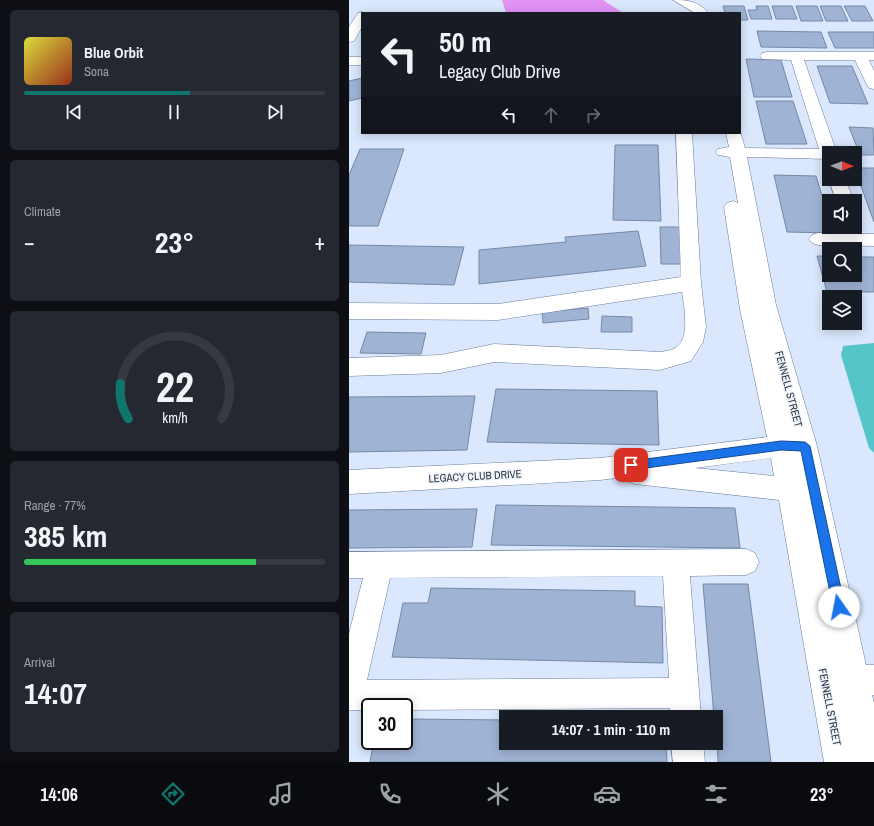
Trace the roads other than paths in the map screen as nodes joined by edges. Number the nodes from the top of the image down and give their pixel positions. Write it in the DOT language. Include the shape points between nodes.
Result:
graph roads {
  1 [pos="679,0"];
  2 [pos="701,12"];
  3 [pos="360,16"];
  4 [pos="349,38"];
  5 [pos="767,56"];
  6 [pos="796,56"];
  7 [pos="867,56"];
  8 [pos="349,61"];
  9 [pos="361,61"];
  10 [pos="874,85"];
  11 [pos="684,134"];
  12 [pos="721,134"];
  13 [pos="734,134"];
  14 [pos="826,146"];
  15 [pos="822,155"];
  16 [pos="732,159"];
  17 [pos="792,160"];
  18 [pos="822,165"];
  19 [pos="862,235"];
  20 [pos="818,239"];
  21 [pos="691,283"];
  22 [pos="349,311"];
  23 [pos="349,367"];
  24 [pos="793,446"];
  25 [pos="601,469"];
  26 [pos="349,482"];
  27 [pos="802,491"];
  28 [pos="746,562"];
  29 [pos="676,563"];
  30 [pos="349,565"];
  31 [pos="380,565"];
  32 [pos="825,680"];
  33 [pos="864,680"];
  34 [pos="349,694"];
  35 [pos="685,705"];
  36 [pos="688,750"];
  37 [pos="689,762"];
  38 [pos="840,762"];
  39 [pos="871,762"];
  1 -- 2 [label="street"];
  3 -- 4 [label="street"];
  5 -- 6 [label="street"];
  6 -- 7 [label="street"];
  6 -- 14 [label="street"];
  7 -- 10 [label="street"];
  8 -- 9 [label="street"];
  11 -- 21 [label="street"];
  12 -- 16 [label="street, FENNELL STREET"];
  13 -- 16 [label="street, FENNELL STREET"];
  15 -- 17 [label="street"];
  16 -- 17 [label="street"];
  16 -- 24 [label="street, FENNELL STREET" via="766,304"];
  17 -- 18 [label="street"];
  19 -- 20 [label="street"];
  21 -- 22 [label="street" via="498,312"];
  21 -- 23 [label="street" via="697,327 693,342 683,355 660,361 494,353 441,364"];
  24 -- 25 [label="street, LEGACY CLUB DRIVE"];
  24 -- 27 [label="street, FENNELL STREET"];
  25 -- 26 [label="street, LEGACY CLUB DRIVE"];
  25 -- 27 [label="street, LEGACY CLUB DRIVE"];
  27 -- 32 [label="street, FENNELL STREET"];
  27 -- 33 [label="street, FENNELL STREET"];
  28 -- 29 [label="street"];
  29 -- 31 [label="street"];
  29 -- 35 [label="street"];
  30 -- 31 [label="street"];
  31 -- 34 [label="street"];
  32 -- 33 [label="street"];
  32 -- 38 [label="street, FENNELL STREET"];
  33 -- 39 [label="street, FENNELL STREET"];
  34 -- 35 [label="street"];
  36 -- 37 [label="street"];
}
